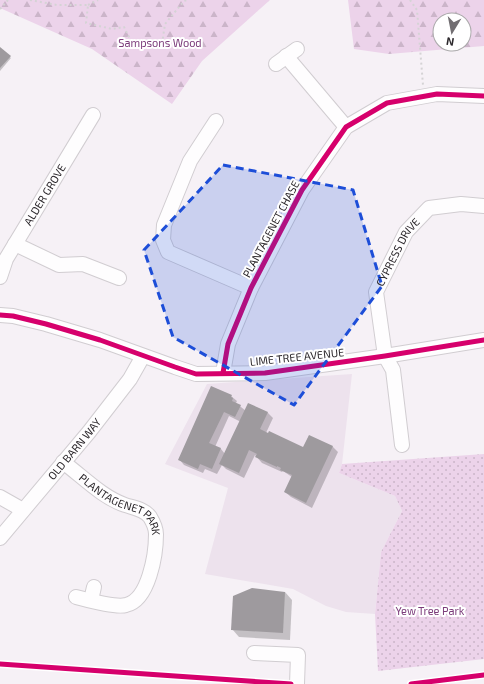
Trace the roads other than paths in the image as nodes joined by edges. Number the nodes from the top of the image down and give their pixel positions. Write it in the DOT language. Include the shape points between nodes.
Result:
graph roads {
  1 [pos="286,56"];
  2 [pos="484,96"];
  3 [pos="93,115"];
  4 [pos="216,121"];
  5 [pos="346,127"];
  6 [pos="484,206"];
  7 [pos="15,244"];
  8 [pos="0,277"];
  9 [pos="119,278"];
  10 [pos="251,288"];
  11 [pos="0,315"];
  12 [pos="484,340"];
  13 [pos="143,356"];
  14 [pos="385,356"];
  15 [pos="223,373"];
  16 [pos="402,444"];
  17 [pos="63,462"];
  18 [pos="0,498"];
  19 [pos="23,510"];
  20 [pos="0,538"];
  21 [pos="76,597"];
  22 [pos="254,653"];
  23 [pos="297,684"];
  1 -- 5 [label="street"];
  2 -- 5 [label="street, PLANTAGENET CHASE" via="438,94 387,103"];
  3 -- 7 [label="street, ALDER GROVE"];
  4 -- 10 [label="street, PLANTAGENET CHASE" via="190,161 164,225 163,240 168,252"];
  5 -- 10 [label="street, PLANTAGENET CHASE" via="302,190"];
  6 -- 14 [label="street, CYPRESS DRIVE" via="461,204 429,208 406,232 376,292"];
  7 -- 8 [label="street, ALDER GROVE"];
  7 -- 9 [label="street" via="59,265 83,264"];
  10 -- 15 [label="street, PLANTAGENET CHASE" via="228,344"];
  11 -- 13 [label="street, LIME TREE AVENUE" via="46,324"];
  12 -- 14 [label="street, LIME TREE AVENUE"];
  13 -- 15 [label="street, LIME TREE AVENUE" via="196,374"];
  13 -- 17 [label="street, OLD BARN WAY" via="130,379"];
  14 -- 15 [label="street, LIME TREE AVENUE" via="265,373"];
  14 -- 16 [label="street, CYPRESS DRIVE" via="393,370"];
  17 -- 19 [label="street, OLD BARN WAY"];
  17 -- 21 [label="street, PLANTAGENET PARK" via="111,498 142,510 155,525 156,533 152,564 145,588 136,601 120,606 92,593"];
  18 -- 19 [label="street"];
  19 -- 20 [label="street, OLD BARN WAY"];
  22 -- 23 [label="street" via="298,655"];
}
